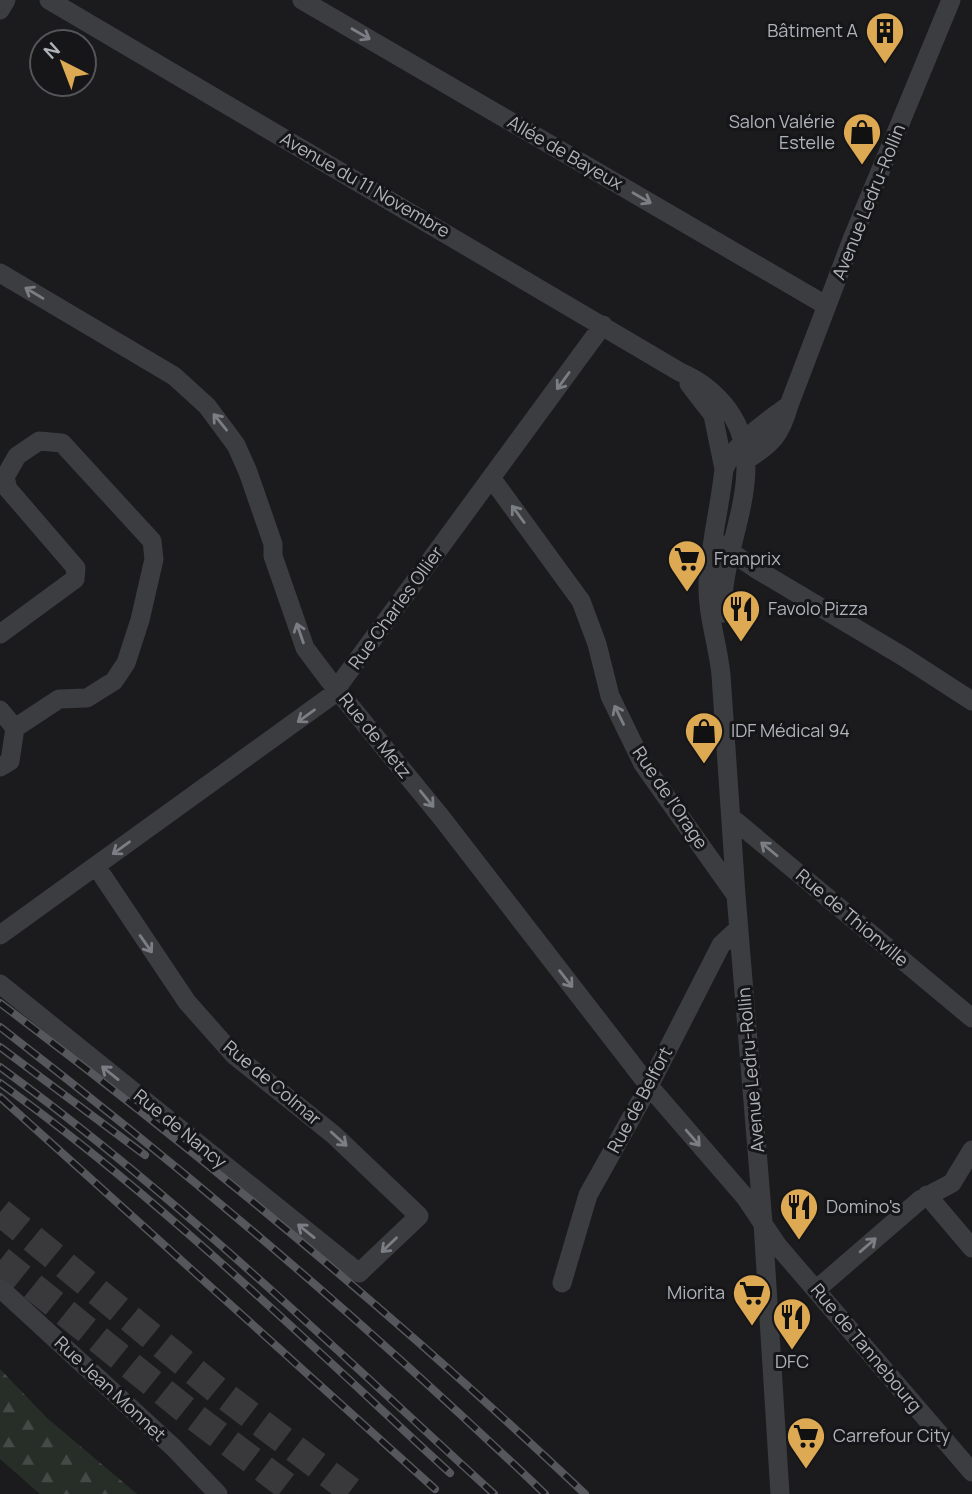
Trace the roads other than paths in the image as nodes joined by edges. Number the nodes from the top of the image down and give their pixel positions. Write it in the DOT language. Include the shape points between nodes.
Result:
graph roads {
  1 [pos="6,0"];
  2 [pos="49,0"];
  3 [pos="302,0"];
  4 [pos="951,0"];
  5 [pos="0,10"];
  6 [pos="0,273"];
  7 [pos="827,306"];
  8 [pos="603,326"];
  9 [pos="680,372"];
  10 [pos="741,455"];
  11 [pos="492,479"];
  12 [pos="721,496"];
  13 [pos="731,552"];
  14 [pos="0,634"];
  15 [pos="718,649"];
  16 [pos="337,689"];
  17 [pos="972,701"];
  18 [pos="0,710"];
  19 [pos="16,728"];
  20 [pos="0,767"];
  21 [pos="732,818"];
  22 [pos="96,866"];
  23 [pos="736,895"];
  24 [pos="739,928"];
  25 [pos="0,935"];
  26 [pos="0,984"];
  27 [pos="972,1018"];
  28 [pos="649,1086"];
  29 [pos="972,1150"];
  30 [pos="928,1195"];
  31 [pos="763,1223"];
  32 [pos="972,1248"];
  33 [pos="359,1273"];
  34 [pos="562,1283"];
  35 [pos="0,1288"];
  36 [pos="817,1290"];
  37 [pos="972,1472"];
  38 [pos="779,1493"];
  39 [pos="218,1494"];
  1 -- 5 [label="street"];
  2 -- 8 [label="street, Avenue du 11 Novembre"];
  3 -- 7 [label="street, Allée de Bayeux, one-way"];
  4 -- 7 [label="street, Avenue Ledru-Rollin"];
  16 -- 6 [label="street, Rue de Metz, one-way" via="305,648 248,472 215,415 174,376"];
  7 -- 10 [label="street, Avenue Ledru-Rollin" via="789,405"];
  8 -- 9 [label="street, Avenue du 11 Novembre"];
  8 -- 11 [label="street, Rue Charles Ollier, one-way"];
  9 -- 10 [label="street, Avenue du 11 Novembre"];
  9 -- 10 [label="street, Avenue du 11 Novembre" via="698,379 721,400 735,420"];
  10 -- 12 [label="street, Avenue Ledru-Rollin"];
  10 -- 13 [label="street, Avenue Ledru-Rollin" via="751,478"];
  11 -- 16 [label="street, Rue Charles Ollier"];
  23 -- 11 [label="street, Rue de l'Orage, one-way" via="643,764 610,696 580,601"];
  12 -- 13 [label="street, Avenue Ledru-Rollin" via="723,543"];
  12 -- 15 [label="street, Avenue Ledru-Rollin" via="708,581 710,626"];
  13 -- 15 [label="street, Avenue Ledru-Rollin" via="721,593 723,622"];
  13 -- 17 [label="street"];
  14 -- 19 [label="street" via="75,579 76,568 8,489 5,477 18,456 39,441 62,443 152,541 154,559 140,621 126,663 114,681 87,698 59,699"];
  15 -- 21 [label="street, Avenue Ledru-Rollin"];
  16 -- 22 [label="street, Rue Charles Ollier, one-way"];
  16 -- 28 [label="street, Rue de Metz, one-way"];
  18 -- 19 [label="street"];
  19 -- 20 [label="street" via="10,761"];
  21 -- 23 [label="street, Avenue Ledru-Rollin"];
  27 -- 21 [label="street, Rue de Thionville, one-way"];
  22 -- 25 [label="street, Rue Charles Ollier"];
  22 -- 33 [label="street, Rue de Colmar, one-way" via="187,1002 234,1055 334,1135 419,1216"];
  23 -- 24 [label="street, Avenue Ledru-Rollin"];
  24 -- 28 [label="street, Rue de Belfort" via="721,945"];
  24 -- 31 [label="street, Avenue Ledru-Rollin"];
  33 -- 26 [label="street, Rue de Nancy, one-way"];
  28 -- 31 [label="street, Rue de Metz, one-way"];
  28 -- 34 [label="street, Rue de Belfort" via="588,1195"];
  29 -- 30 [label="street" via="952,1183"];
  30 -- 32 [label="street"];
  36 -- 30 [label="street, one-way"];
  31 -- 36 [label="street, Rue de Tannebourg"];
  31 -- 38 [label="street, Avenue Ledru-Rollin"];
  35 -- 39 [label="street, Rue Jean Monnet"];
  36 -- 37 [label="street, Rue de Tannebourg"];
}
